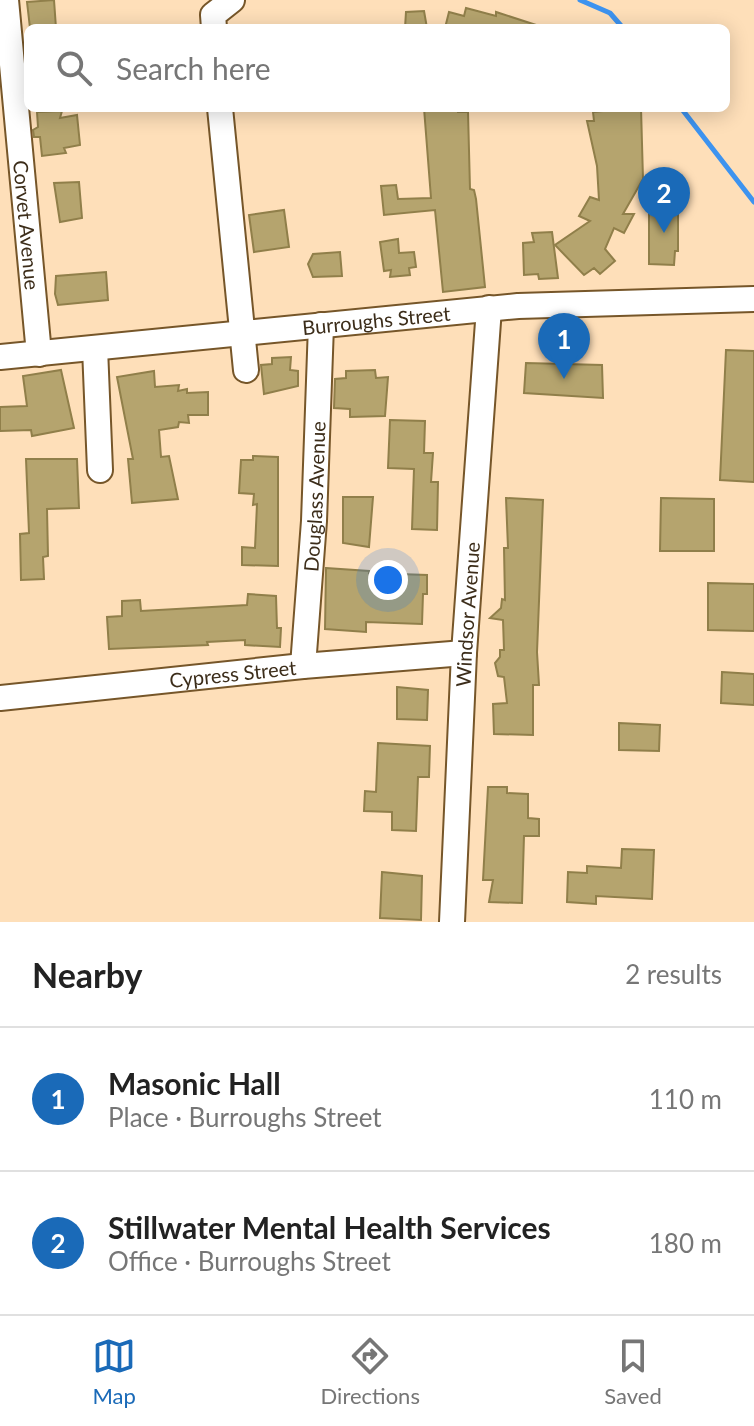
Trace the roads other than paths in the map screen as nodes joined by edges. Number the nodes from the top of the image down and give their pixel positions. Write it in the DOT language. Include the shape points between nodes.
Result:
graph roads {
  1 [pos="6,0"];
  2 [pos="232,0"];
  3 [pos="214,24"];
  4 [pos="220,112"];
  5 [pos="754,299"];
  6 [pos="489,308"];
  7 [pos="321,325"];
  8 [pos="241,333"];
  9 [pos="95,348"];
  10 [pos="39,354"];
  11 [pos="0,357"];
  12 [pos="246,370"];
  13 [pos="100,470"];
  14 [pos="464,653"];
  15 [pos="303,666"];
  16 [pos="0,698"];
  17 [pos="452,922"];
  1 -- 10 [label="street, Corvet Avenue"];
  2 -- 3 [label="street" via="213,15"];
  4 -- 8 [label="street"];
  5 -- 6 [label="street, Burroughs Street"];
  6 -- 7 [label="street, Burroughs Street"];
  6 -- 14 [label="street, Windsor Avenue"];
  7 -- 8 [label="street, Burroughs Street"];
  7 -- 15 [label="street, Douglass Avenue"];
  8 -- 9 [label="street, Burroughs Street"];
  8 -- 12 [label="street"];
  9 -- 10 [label="street, Burroughs Street"];
  9 -- 13 [label="street"];
  10 -- 11 [label="street, Burroughs Street"];
  14 -- 15 [label="street, Cypress Street"];
  14 -- 17 [label="street, Windsor Avenue"];
  15 -- 16 [label="street, Cypress Street"];
}
